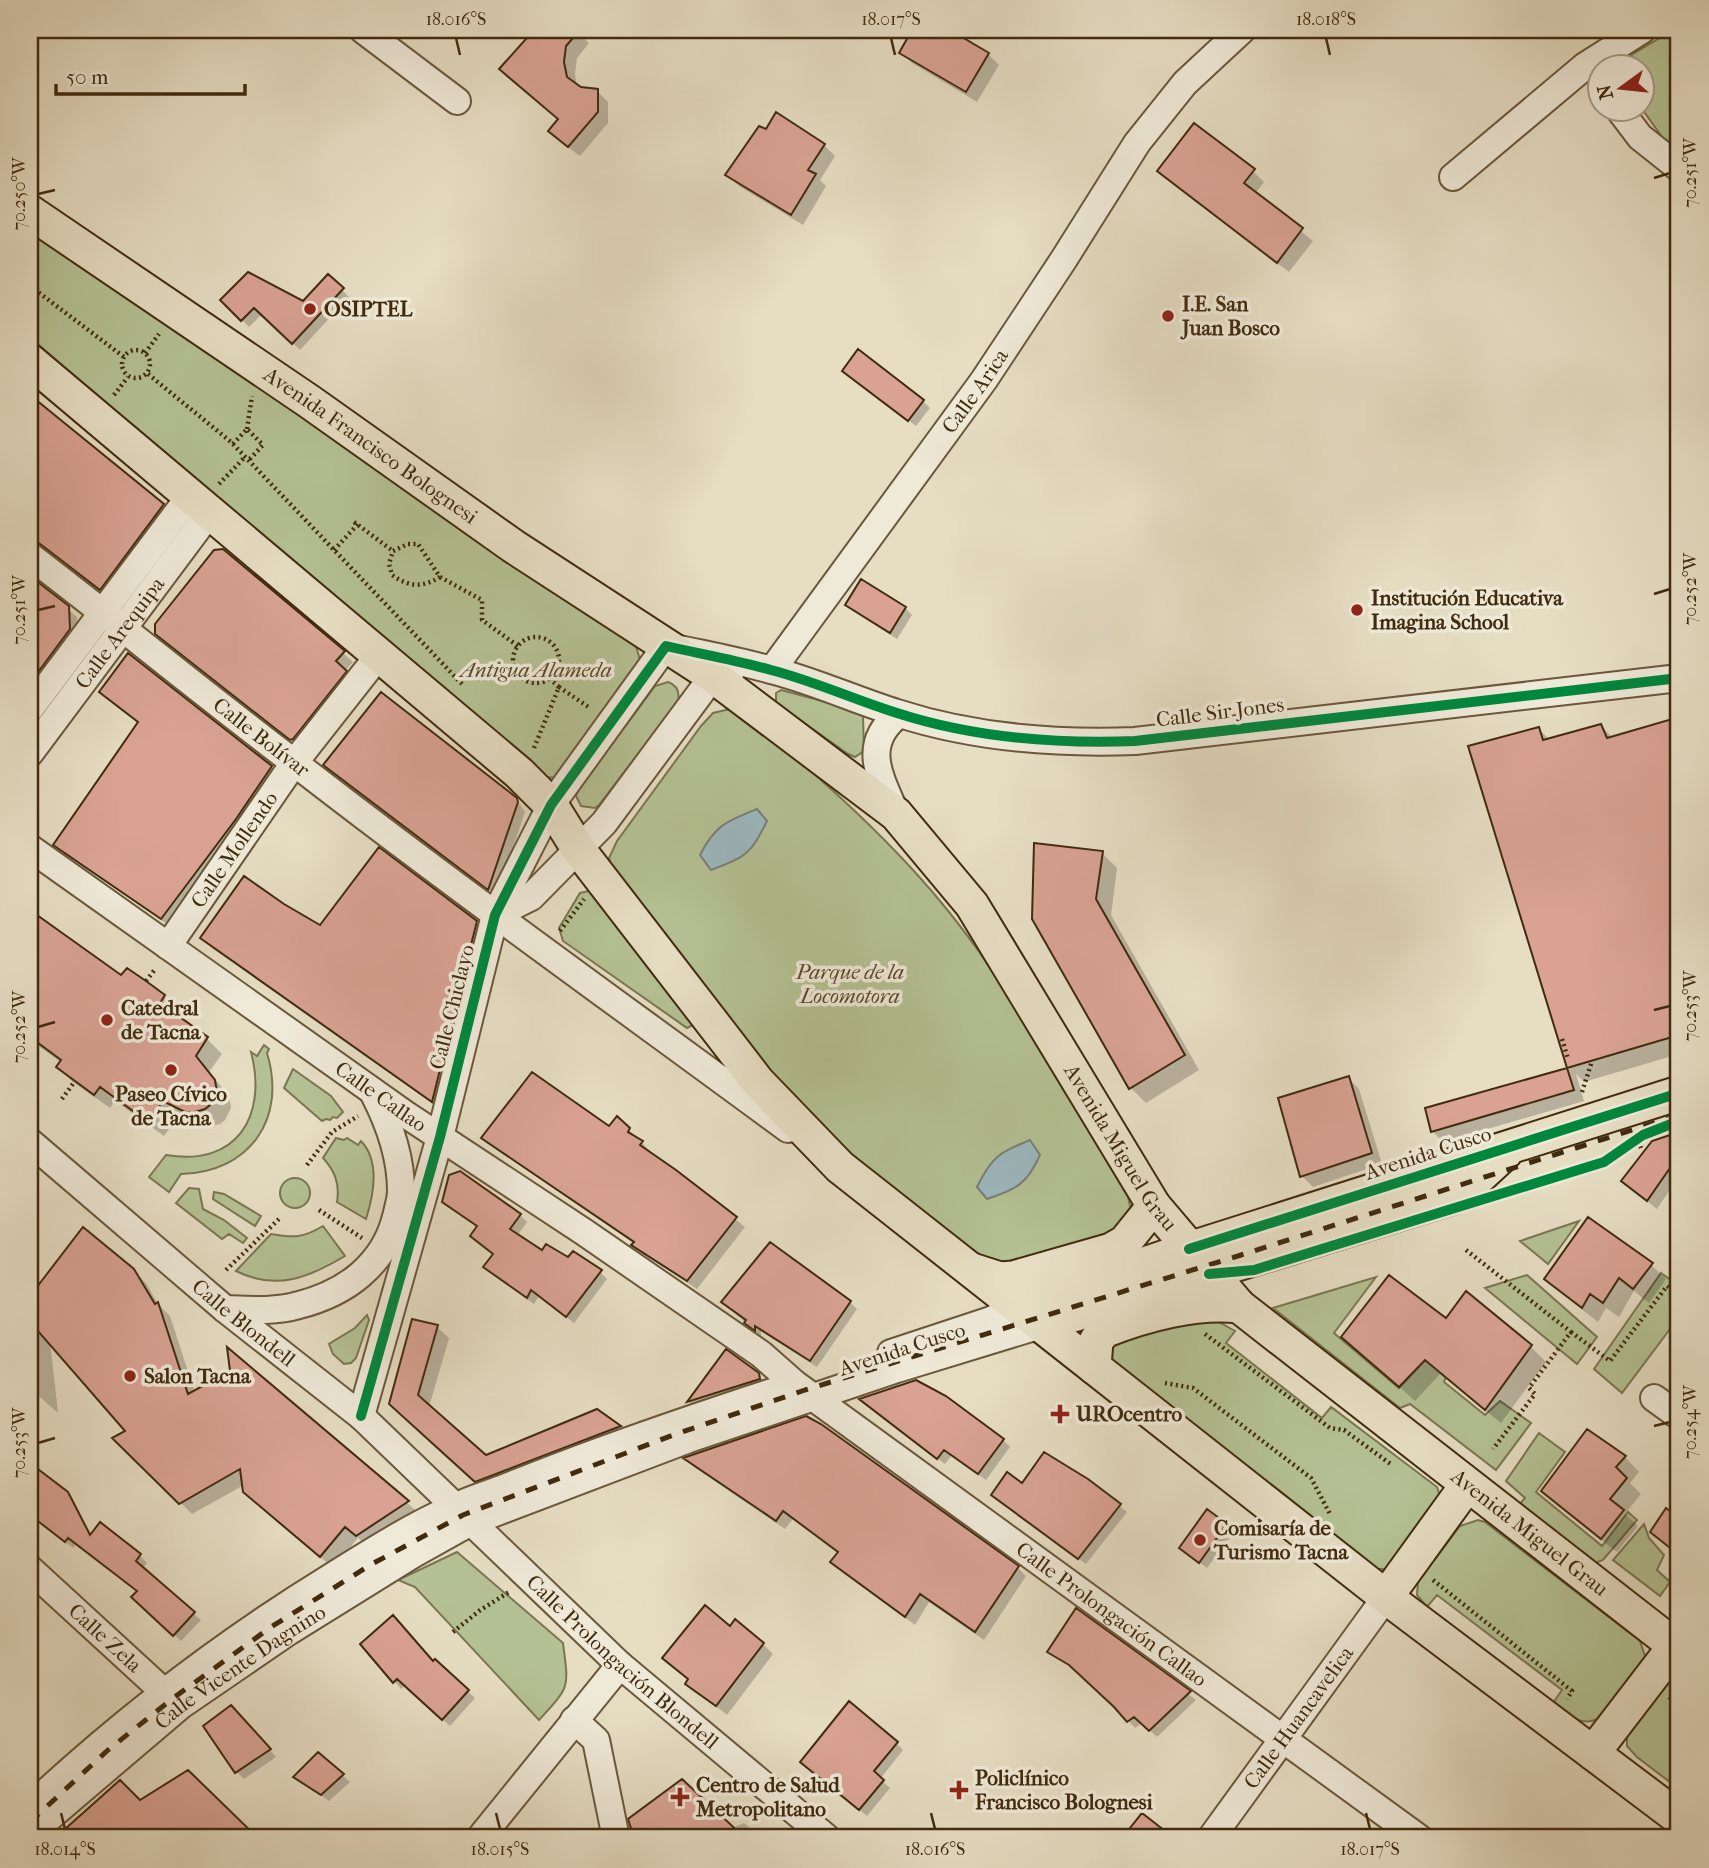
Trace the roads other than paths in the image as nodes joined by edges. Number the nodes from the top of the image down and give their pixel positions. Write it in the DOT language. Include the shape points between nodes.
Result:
graph roads {
  1 [pos="363,30"];
  2 [pos="1242,30"];
  3 [pos="1642,30"];
  4 [pos="1619,52"];
  5 [pos="1586,81"];
  6 [pos="457,101"];
  7 [pos="1629,122"];
  8 [pos="1679,168"];
  9 [pos="1453,177"];
  10 [pos="30,212"];
  11 [pos="30,361"];
  12 [pos="204,499"];
  13 [pos="30,556"];
  14 [pos="113,619"];
  15 [pos="666,646"];
  16 [pos="379,654"];
  17 [pos="772,670"];
  18 [pos="713,676"];
  19 [pos="1679,678"];
  20 [pos="30,709"];
  21 [pos="899,714"];
  22 [pos="30,753"];
  23 [pos="294,763"];
  24 [pos="551,805"];
  25 [pos="896,814"];
  26 [pos="30,848"];
  27 [pos="579,850"];
  28 [pos="495,915"];
  29 [pos="163,956"];
  30 [pos="371,1088"];
  31 [pos="1679,1093"];
  32 [pos="440,1137"];
  33 [pos="31,1144"];
  34 [pos="840,1167"];
  35 [pos="1154,1206"];
  36 [pos="1199,1262"];
  37 [pos="970,1269"];
  38 [pos="1238,1306"];
  39 [pos="225,1309"];
  40 [pos="1030,1316"];
  41 [pos="1094,1367"];
  42 [pos="805,1390"];
  43 [pos="1654,1398"];
  44 [pos="361,1416"];
  45 [pos="1679,1416"];
  46 [pos="1467,1485"];
  47 [pos="463,1515"];
  48 [pos="30,1569"];
  49 [pos="1386,1597"];
  50 [pos="1677,1648"];
  51 [pos="620,1665"];
  52 [pos="171,1699"];
  53 [pos="574,1720"];
  54 [pos="1284,1740"];
  55 [pos="1601,1742"];
  56 [pos="30,1807"];
  57 [pos="1679,1818"];
  58 [pos="30,1838"];
  59 [pos="480,1838"];
  60 [pos="615,1838"];
  61 [pos="827,1838"];
  62 [pos="1211,1838"];
  63 [pos="1419,1838"];
  1 -- 6 [label="street"];
  2 -- 17 [label="street, Calle Arica" via="1185,83 1137,143 984,380"];
  3 -- 4 [label="street"];
  5 -- 9 [label="street"];
  7 -- 8 [label="street"];
  10 -- 15 [label="main road, Avenida Francisco Bolognesi" via="513,546"];
  11 -- 12 [label="main road"];
  12 -- 14 [label="street, Calle Arequipa"];
  12 -- 16 [label="main road"];
  13 -- 14 [label="street, Calle Bolívar"];
  14 -- 20 [label="street, Calle Arequipa"];
  14 -- 22 [label="street, Calle Arequipa"];
  14 -- 23 [label="street, Calle Bolívar"];
  15 -- 17 [label="street"];
  15 -- 18 [label="main road, Avenida Francisco Bolognesi"];
  15 -- 24 [label="street, Calle Chiclayo"];
  16 -- 23 [label="street, Calle Mollendo"];
  16 -- 24 [label="main road"];
  17 -- 18 [label="street"];
  17 -- 21 [label="street, Calle Sir Jones"];
  18 -- 25 [label="main road, Avenida Miguel Grau"];
  18 -- 27 [label="street"];
  19 -- 21 [label="street, Calle Sir Jones" via="1135,741 1014,738"];
  21 -- 25 [label="street" via="886,724 876,744 880,778"];
  23 -- 28 [label="street, Calle Bolívar"];
  23 -- 29 [label="street, Calle Mollendo"];
  24 -- 27 [label="main road"];
  24 -- 28 [label="street, Calle Chiclayo"];
  25 -- 35 [label="main road, Avenida Miguel Grau" via="972,905"];
  26 -- 29 [label="street, Calle Callao"];
  27 -- 28 [label="street" via="531,897"];
  27 -- 34 [label="main road" via="758,1083"];
  28 -- 32 [label="street, Calle Chiclayo"];
  28 -- 34 [label="street"];
  29 -- 30 [label="street, Calle Callao"];
  30 -- 32 [label="street, Calle Callao"];
  30 -- 39 [label="street" via="389,1124 402,1193 382,1251 367,1271 323,1298 266,1310"];
  31 -- 36 [label="main road, Avenida Cusco" via="1512,1146"];
  32 -- 42 [label="street, Calle Callao" via="750,1346"];
  32 -- 44 [label="street, Calle Chiclayo"];
  33 -- 39 [label="street, Calle Blondell"];
  34 -- 37 [label="main road"];
  35 -- 36 [label="main road, Avenida Miguel Grau"];
  35 -- 37 [label="main road" via="1125,1242 1111,1250 1013,1278 1000,1279"];
  36 -- 38 [label="main road, Avenida Miguel Grau"];
  36 -- 40 [label="main road, Avenida Cusco"];
  37 -- 40 [label="main road"];
  38 -- 41 [label="main road" via="1187,1307 1104,1331 1096,1342"];
  38 -- 46 [label="main road, Avenida Miguel Grau"];
  39 -- 44 [label="street, Calle Blondell"];
  40 -- 41 [label="main road"];
  40 -- 42 [label="street, Avenida Cusco"];
  41 -- 49 [label="main road"];
  42 -- 47 [label="street, Avenida Cusco" via="663,1448"];
  42 -- 54 [label="street, Calle Prolongación Callao"];
  43 -- 45 [label="street"];
  44 -- 47 [label="street, Calle Blondell"];
  46 -- 49 [label="main road"];
  46 -- 50 [label="main road, Avenida Miguel Grau"];
  47 -- 51 [label="street, Calle Prolongación Blondell"];
  47 -- 52 [label="street, Calle Vicente Dagnino" via="386,1543 280,1608"];
  48 -- 52 [label="street, Calle Zela"];
  49 -- 54 [label="street, Calle Huancavelica"];
  49 -- 55 [label="main road"];
  50 -- 55 [label="main road"];
  51 -- 53 [label="street"];
  51 -- 61 [label="street, Calle Prolongación Blondell"];
  52 -- 56 [label="street, Calle Vicente Dagnino" via="84,1757"];
  52 -- 58 [label="street, Calle Vicente Dagnino"];
  53 -- 59 [label="street"];
  53 -- 60 [label="street" via="596,1740"];
  54 -- 62 [label="street, Calle Huancavelica"];
  54 -- 63 [label="street, Calle Prolongación Callao"];
  55 -- 57 [label="main road"];
}
